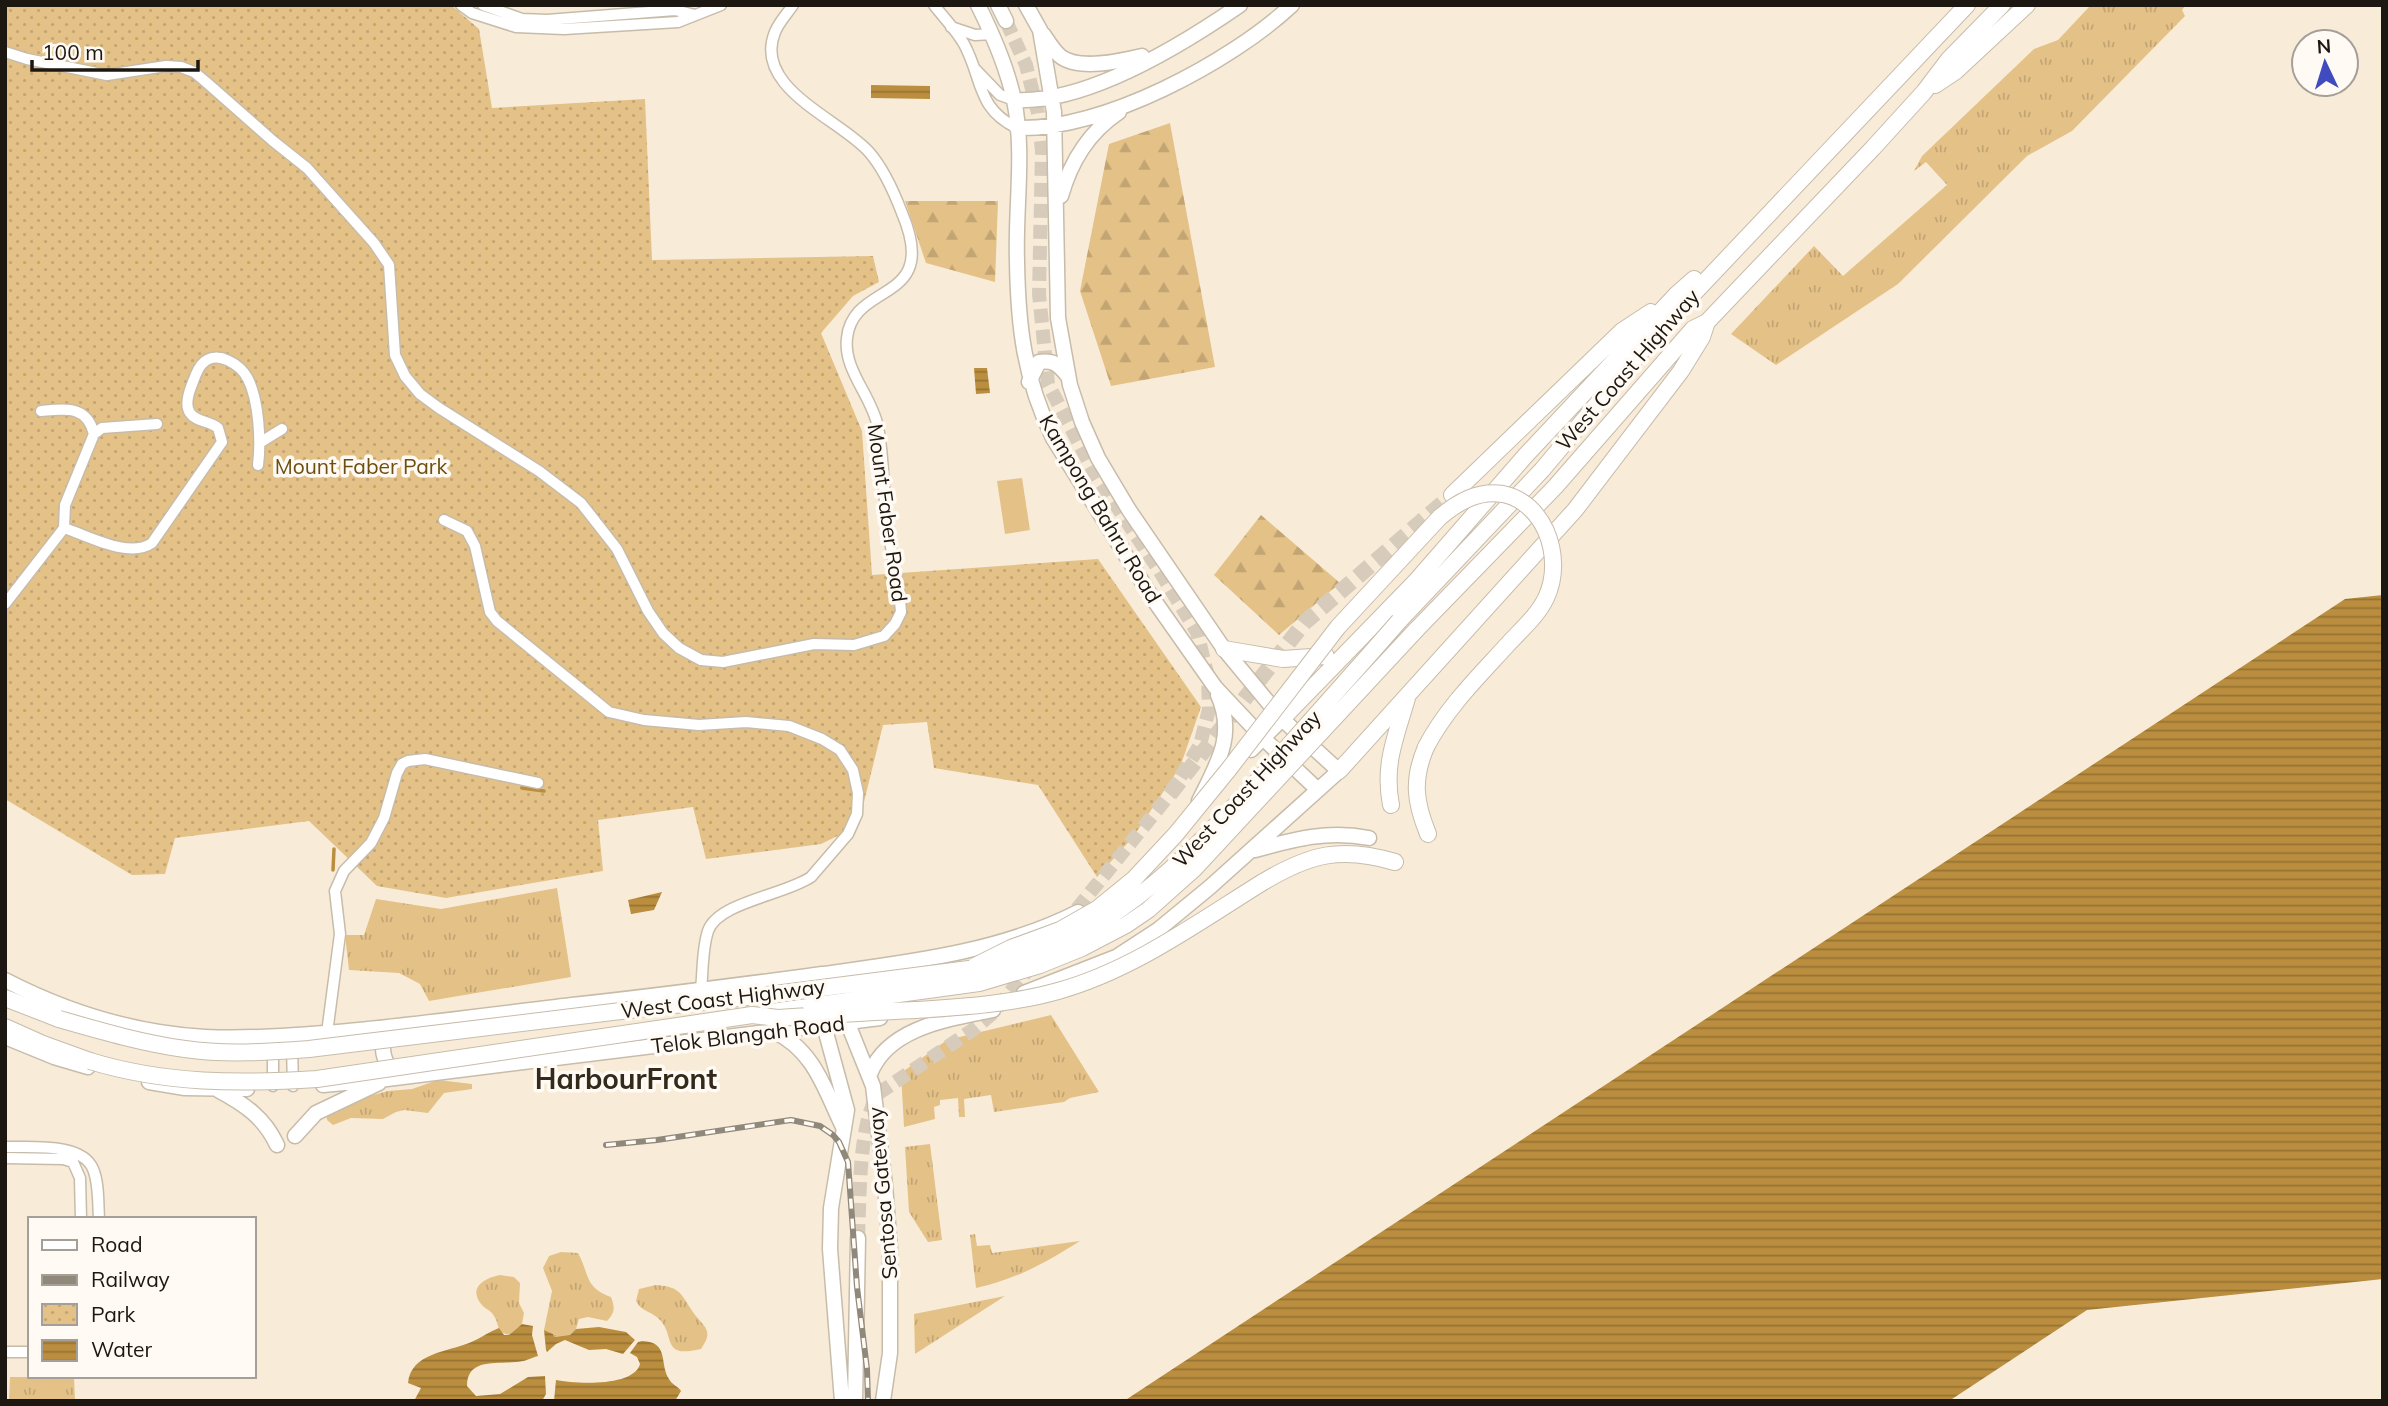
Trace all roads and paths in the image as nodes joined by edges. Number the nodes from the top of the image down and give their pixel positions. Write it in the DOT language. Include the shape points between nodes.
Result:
graph roads {
  1 [pos="461,5"];
  2 [pos="483,5"];
  3 [pos="721,5"];
  4 [pos="793,5"];
  5 [pos="934,5"];
  6 [pos="978,5"];
  7 [pos="998,5"];
  8 [pos="1026,5"];
  9 [pos="1240,5"];
  10 [pos="1292,5"];
  11 [pos="1967,5"];
  12 [pos="2002,5"];
  13 [pos="2027,5"];
  14 [pos="695,15"];
  15 [pos="1006,21"];
  16 [pos="951,27"];
  17 [pos="1040,30"];
  18 [pos="993,34"];
  19 [pos="1173,48"];
  20 [pos="5,52"];
  21 [pos="973,66"];
  22 [pos="1924,92"];
  23 [pos="1051,97"];
  24 [pos="1138,99"];
  25 [pos="1014,100"];
  26 [pos="1055,126"];
  27 [pos="1017,128"];
  28 [pos="1056,213"];
  29 [pos="1764,217"];
  30 [pos="1676,294"];
  31 [pos="1707,322"];
  32 [pos="1068,376"];
  33 [pos="1030,382"];
  34 [pos="41,411"];
  35 [pos="157,424"];
  36 [pos="282,429"];
  37 [pos="94,434"];
  38 [pos="261,442"];
  39 [pos="258,465"];
  40 [pos="1452,495"];
  41 [pos="444,520"];
  42 [pos="64,528"];
  43 [pos="5,604"];
  44 [pos="1224,649"];
  45 [pos="1344,653"];
  46 [pos="1215,687"];
  47 [pos="1408,695"];
  48 [pos="1282,719"];
  49 [pos="1263,738"];
  50 [pos="1339,771"];
  51 [pos="538,783"];
  52 [pos="1318,790"];
  53 [pos="1197,805"];
  54 [pos="1391,805"];
  55 [pos="1428,834"];
  56 [pos="1369,838"];
  57 [pos="1251,851"];
  58 [pos="1395,862"];
  59 [pos="975,966"];
  60 [pos="876,967"];
  61 [pos="785,979"];
  62 [pos="5,980"];
  63 [pos="1054,982"];
  64 [pos="701,990"];
  65 [pos="831,997"];
  66 [pos="5,998"];
  67 [pos="752,1015"];
  68 [pos="848,1022"];
  69 [pos="398,1026"];
  70 [pos="823,1026"];
  71 [pos="5,1027"];
  72 [pos="773,1031"];
  73 [pos="327,1032"];
  74 [pos="292,1036"];
  75 [pos="5,1037"];
  76 [pos="272,1037"];
  77 [pos="870,1074"];
  78 [pos="402,1077"];
  79 [pos="387,1079"];
  80 [pos="293,1087"];
  81 [pos="273,1088"];
  82 [pos="217,1090"];
  83 [pos="845,1130"];
  84 [pos="295,1136"];
  85 [pos="277,1145"];
  86 [pos="5,1147"];
  87 [pos="5,1158"];
  88 [pos="81,1217"];
  89 [pos="99,1217"];
  90 [pos="858,1238"];
  91 [pos="5,1352"];
  92 [pos="28,1352"];
  93 [pos="883,1400"];
  94 [pos="842,1401"];
  95 [pos="855,1401"];
  1 -- 14 [label="street" via="516,27 678,22"];
  2 -- 14 [label="street" via="522,19 675,10"];
  3 -- 14 [label="street"];
  4 -- 20 [label="street, Mount Faber Road" via="775,32 771,48 776,73 869,152 894,195 911,244 913,258 905,277 866,306 847,335 853,370 878,426 901,612 884,636 854,645 814,644 723,662 701,660 679,649 663,633 617,549 581,503 420,394 395,355 389,265 374,243 307,168 206,82 181,67 107,75"];
  5 -- 16 [label="street"];
  6 -- 18 [label="main road, Kampong Bahru Road"];
  7 -- 15 [label="main road"];
  8 -- 17 [label="main road"];
  9 -- 19 [label="main road"];
  10 -- 24 [label="main road" via="1217,59"];
  11 -- 29 [label="highway, West Coast Highway"];
  12 -- 22 [label="highway"];
  13 -- 22 [label="highway" via="1956,71"];
  16 -- 18 [label="street" via="975,35"];
  16 -- 21 [label="street"];
  17 -- 19 [label="main road" via="1059,55 1075,63 1125,60"];
  17 -- 23 [label="main road, Kampong Bahru Road"];
  18 -- 25 [label="main road, Kampong Bahru Road"];
  19 -- 23 [label="main road" via="1096,83"];
  21 -- 25 [label="street" via="1000,95"];
  21 -- 27 [label="street" via="988,106"];
  22 -- 31 [label="highway, West Coast Highway"];
  23 -- 25 [label="main road"];
  23 -- 26 [label="main road, Kampong Bahru Road"];
  24 -- 26 [label="main road"];
  24 -- 28 [label="main road" via="1108,119 1083,144"];
  25 -- 27 [label="main road, Kampong Bahru Road"];
  26 -- 27 [label="main road"];
  26 -- 28 [label="main road, Kampong Bahru Road"];
  27 -- 33 [label="main road, Kampong Bahru Road" via="1019,318"];
  28 -- 32 [label="main road, Kampong Bahru Road" via="1056,298"];
  29 -- 30 [label="highway"];
  29 -- 59 [label="highway, West Coast Highway, bridge" via="1660,329 1505,511 1399,621 1218,825 1147,891 1105,920 1017,961"];
  30 -- 40 [label="highway" via="1622,331"];
  30 -- 45 [label="highway" via="1417,580"];
  31 -- 47 [label="highway" via="1681,371 1575,510"];
  31 -- 67 [label="highway, West Coast Highway, bridge" via="1693,329 1555,487 1195,869 1148,911 1082,948 979,983"];
  32 -- 33 [label="main road" via="1052,361 1039,362"];
  32 -- 44 [label="main road, Kampong Bahru Road" via="1098,458"];
  33 -- 46 [label="main road, Kampong Bahru Road" via="1053,439 1151,596"];
  34 -- 37 [label="street" via="82,414"];
  35 -- 37 [label="street" via="102,428"];
  36 -- 38 [label="street"];
  37 -- 42 [label="street" via="65,506"];
  38 -- 39 [label="street"];
  38 -- 42 [label="street" via="243,371 221,358 209,359 200,367 187,405 191,415 218,428 222,442 152,543 126,549"];
  41 -- 64 [label="street" via="467,531 471,538 490,612 497,621 609,712 699,725 746,722 789,726 840,750 853,770 858,814 848,834 804,882 747,902 713,921"];
  42 -- 43 [label="street"];
  44 -- 45 [label="highway" via="1283,659"];
  44 -- 48 [label="main road, Kampong Bahru Road"];
  45 -- 48 [label="highway"];
  46 -- 49 [label="main road, Kampong Bahru Road"];
  46 -- 53 [label="main road" via="1224,715 1224,745"];
  47 -- 50 [label="highway"];
  47 -- 54 [label="highway" via="1388,766"];
  48 -- 49 [label="main road"];
  48 -- 50 [label="main road, Kampong Bahru Road"];
  49 -- 52 [label="main road, Kampong Bahru Road"];
  49 -- 53 [label="main road"];
  50 -- 52 [label="main road, Telok Blangah Road"];
  51 -- 73 [label="street" via="425,759 402,764 380,826 344,871 335,891 340,934"];
  52 -- 57 [label="main road, Telok Blangah Road"];
  53 -- 60 [label="main road" via="1110,894 1066,918 977,950"];
  55 -- 59 [label="highway, bridge" via="1416,787 1426,747 1445,714 1538,612 1549,591 1553,565 1549,538 1531,508 1509,496 1472,497 1440,517 1338,627 1229,769 1134,879 1097,909 1060,930"];
  56 -- 57 [label="main road" via="1331,834"];
  57 -- 63 [label="main road, Telok Blangah Road" via="1136,945"];
  58 -- 67 [label="highway, bridge" via="1347,854 1294,864 1147,954 1056,992 946,1008 778,1018"];
  59 -- 66 [label="highway, West Coast Highway, bridge" via="767,995 256,1053 187,1049 132,1039"];
  60 -- 61 [label="main road"];
  60 -- 65 [label="main road"];
  61 -- 64 [label="main road"];
  61 -- 65 [label="main road"];
  62 -- 76 [label="main road" via="75,1011 134,1027 206,1037"];
  63 -- 68 [label="main road, Telok Blangah Road" via="1006,997"];
  63 -- 77 [label="main road" via="1030,1000 919,1029 876,1060"];
  64 -- 69 [label="main road"];
  65 -- 68 [label="main road, Sentosa Gateway" via="840,1004"];
  65 -- 70 [label="main road" via="822,1010"];
  67 -- 71 [label="highway, West Coast Highway, bridge" via="317,1079 259,1083 205,1082 133,1072 90,1061"];
  68 -- 70 [label="main road, Telok Blangah Road"];
  68 -- 77 [label="main road, Sentosa Gateway"];
  69 -- 73 [label="main road"];
  69 -- 78 [label="main road" via="385,1036 383,1052 387,1066"];
  70 -- 72 [label="main road, Telok Blangah Road"];
  70 -- 83 [label="main road, Sentosa Gateway" via="847,1110"];
  72 -- 78 [label="main road, Telok Blangah Road"];
  72 -- 83 [label="main road" via="813,1063"];
  73 -- 74 [label="main road"];
  74 -- 76 [label="main road"];
  74 -- 80 [label="street"];
  75 -- 82 [label="main road, Telok Blangah Road" via="128,1078"];
  76 -- 81 [label="street"];
  77 -- 93 [label="main road, Sentosa Gateway" via="890,1250 890,1339"];
  78 -- 79 [label="main road, Telok Blangah Road"];
  79 -- 80 [label="main road, Telok Blangah Road"];
  79 -- 84 [label="main road" via="316,1113"];
  80 -- 81 [label="main road, Telok Blangah Road"];
  81 -- 82 [label="main road, Telok Blangah Road"];
  82 -- 85 [label="main road" via="261,1119"];
  83 -- 94 [label="main road, Sentosa Gateway" via="831,1208 830,1249"];
  86 -- 89 [label="street" via="80,1154 95,1175"];
  87 -- 88 [label="street" via="73,1162 80,1178"];
  90 -- 95 [label="main road"];
  91 -- 92 [label="street"];
}
